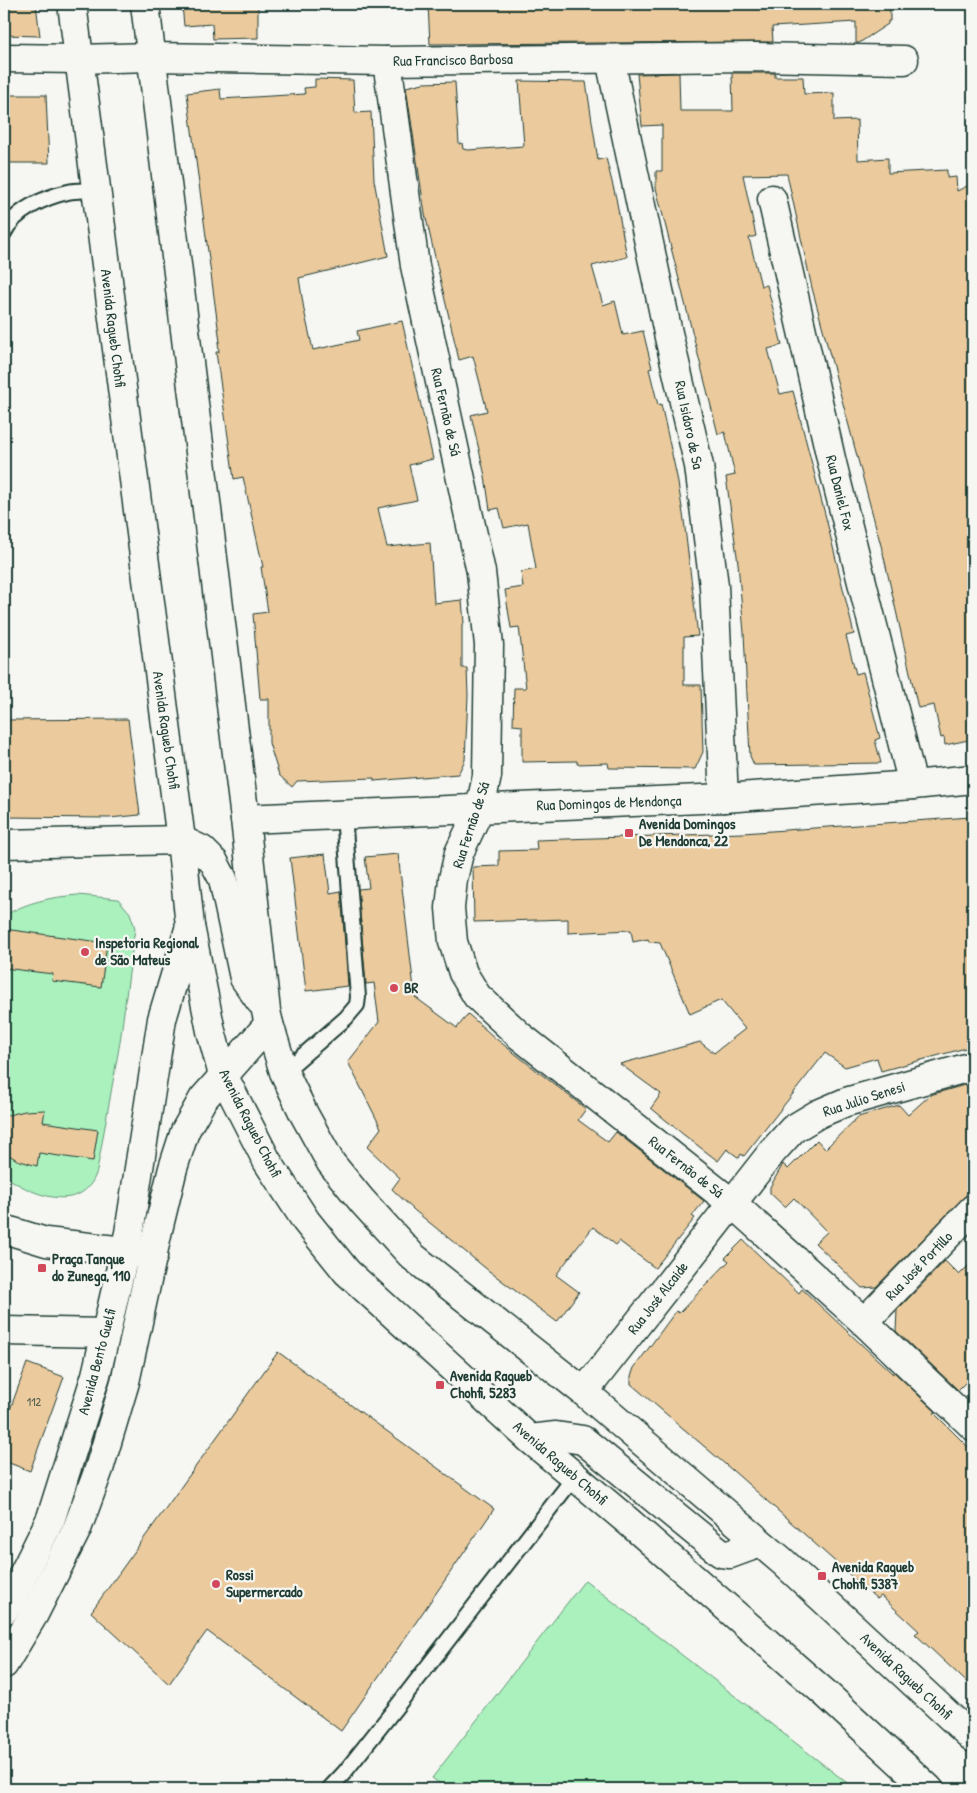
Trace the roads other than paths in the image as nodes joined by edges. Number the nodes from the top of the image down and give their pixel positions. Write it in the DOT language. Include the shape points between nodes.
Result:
graph roads {
  1 [pos="72,4"];
  2 [pos="145,4"];
  3 [pos="152,57"];
  4 [pos="4,58"];
  5 [pos="78,59"];
  6 [pos="610,59"];
  7 [pos="904,60"];
  8 [pos="387,61"];
  9 [pos="95,190"];
  10 [pos="772,199"];
  11 [pos="4,233"];
  12 [pos="973,779"];
  13 [pos="913,785"];
  14 [pos="724,798"];
  15 [pos="480,808"];
  16 [pos="344,815"];
  17 [pos="245,820"];
  18 [pos="181,840"];
  19 [pos="4,844"];
  20 [pos="190,926"];
  21 [pos="267,1018"];
  22 [pos="973,1066"];
  23 [pos="284,1072"];
  24 [pos="223,1075"];
  25 [pos="732,1204"];
  26 [pos="973,1209"];
  27 [pos="4,1229"];
  28 [pos="127,1242"];
  29 [pos="153,1256"];
  30 [pos="864,1322"];
  31 [pos="4,1331"];
  32 [pos="106,1332"];
  33 [pos="584,1392"];
  34 [pos="973,1426"];
  35 [pos="530,1439"];
  36 [pos="575,1476"];
  37 [pos="760,1543"];
  38 [pos="4,1610"];
  39 [pos="4,1664"];
  40 [pos="972,1734"];
  41 [pos="329,1789"];
  42 [pos="928,1789"];
  1 -- 5 [label="main road, Avenida Ragueb Chohfi"];
  2 -- 3 [label="main road, Avenida Ragueb Chohfi"];
  3 -- 5 [label="main road, Rua Francisco Barbosa"];
  3 -- 8 [label="main road, Rua Francisco Barbosa"];
  3 -- 17 [label="main road, Avenida Ragueb Chohfi"];
  4 -- 5 [label="main road, Rua Francisco Barbosa"];
  5 -- 9 [label="main road, Avenida Ragueb Chohfi"];
  6 -- 7 [label="main road, Rua Francisco Barbosa"];
  6 -- 8 [label="main road, Rua Francisco Barbosa"];
  6 -- 14 [label="main road, Rua Isidoro de Sa" via="698,466 714,586"];
  8 -- 15 [label="main road, Rua Fernão de Sá" via="415,266 481,572 489,645 487,776"];
  9 -- 11 [label="lane" via="68,192 43,200 23,212"];
  9 -- 18 [label="main road, Avenida Ragueb Chohfi"];
  10 -- 13 [label="main road, Rua Daniel Fox" via="832,463"];
  12 -- 13 [label="main road, Rua Domingos de Mendonça"];
  13 -- 14 [label="main road, Rua Domingos de Mendonça"];
  14 -- 15 [label="main road, Rua Domingos de Mendonça"];
  15 -- 16 [label="main road, Rua Domingos de Mendonça"];
  15 -- 25 [label="main road, Rua Fernão de Sá" via="459,853 450,908 453,942 463,973 478,996 520,1036"];
  16 -- 17 [label="main road, Rua Domingos de Mendonça"];
  16 -- 23 [label="lane" via="357,1005"];
  17 -- 21 [label="main road, Avenida Ragueb Chohfi"];
  18 -- 19 [label="main road"];
  18 -- 20 [label="main road, Avenida Ragueb Chohfi"];
  18 -- 21 [label="main road" via="202,850 223,878 244,978"];
  20 -- 24 [label="main road, Avenida Ragueb Chohfi"];
  20 -- 28 [label="main road, Avenida Bento Guelfi" via="162,1019"];
  21 -- 23 [label="main road, Avenida Ragueb Chohfi"];
  21 -- 24 [label="main road, Avenida Bento Guelfi"];
  22 -- 25 [label="main road, Rua Julio Senesi" via="846,1102 818,1114 793,1130"];
  23 -- 33 [label="main road, Avenida Ragueb Chohfi" via="331,1163 412,1256"];
  24 -- 29 [label="main road, Avenida Bento Guelfi" via="185,1131"];
  24 -- 35 [label="main road, Avenida Ragueb Chohfi" via="266,1161 306,1221 346,1272"];
  25 -- 30 [label="main road, Rua Fernão de Sá"];
  25 -- 33 [label="main road, Rua José Alcaide"];
  26 -- 30 [label="main road, Rua José Portillo"];
  27 -- 28 [label="main road" via="46,1242 90,1248"];
  28 -- 29 [label="main road"];
  28 -- 32 [label="main road, Avenida Bento Guelfi"];
  29 -- 39 [label="main road, Avenida Bento Guelfi" via="117,1411 80,1520 34,1614"];
  30 -- 34 [label="main road, Rua Fernão de Sá"];
  31 -- 32 [label="main road"];
  32 -- 38 [label="main road, Avenida Bento Guelfi" via="96,1375 51,1518"];
  33 -- 37 [label="main road, Avenida Ragueb Chohfi"];
  35 -- 36 [label="main road, Avenida Ragueb Chohfi"];
  35 -- 37 [label="main road" via="556,1436 582,1440 721,1553 730,1554"];
  36 -- 41 [label="lane"];
  36 -- 42 [label="main road, Avenida Ragueb Chohfi" via="826,1694"];
  37 -- 40 [label="main road, Avenida Ragueb Chohfi"];
}
